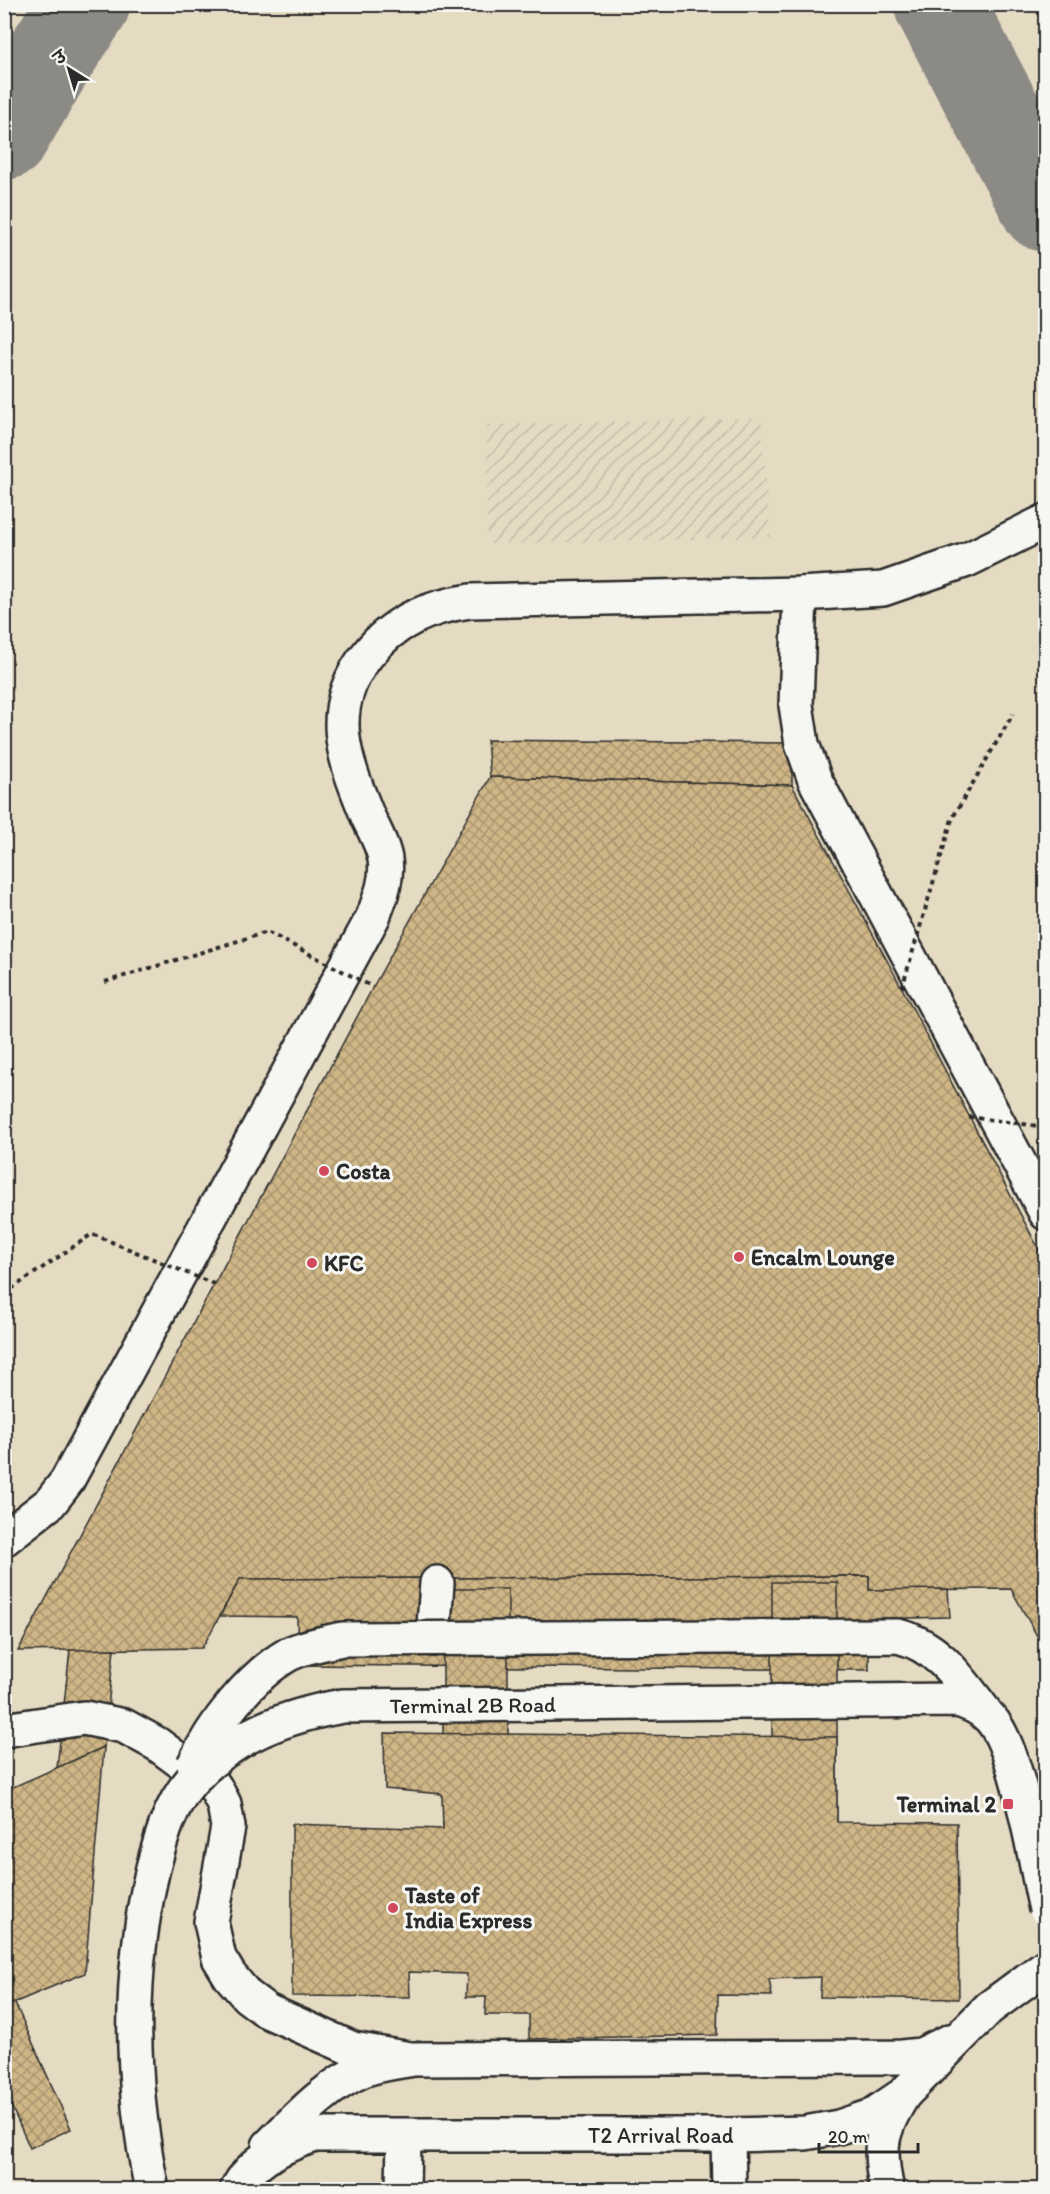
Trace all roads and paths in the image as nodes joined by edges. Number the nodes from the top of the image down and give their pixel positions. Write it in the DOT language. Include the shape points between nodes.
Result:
graph roads {
  1 [pos="1046,521"];
  2 [pos="800,594"];
  3 [pos="1013,714"];
  4 [pos="105,982"];
  5 [pos="373,987"];
  6 [pos="902,987"];
  7 [pos="969,1117"];
  8 [pos="1046,1127"];
  9 [pos="1046,1213"];
  10 [pos="214,1284"];
  11 [pos="4,1294"];
  12 [pos="4,1539"];
  13 [pos="437,1583"];
  14 [pos="433,1639"];
  15 [pos="990,1719"];
  16 [pos="4,1730"];
  17 [pos="174,1808"];
  18 [pos="1046,1909"];
  19 [pos="1046,1966"];
  20 [pos="969,2028"];
  21 [pos="414,2059"];
  22 [pos="903,2095"];
  23 [pos="728,2135"];
  24 [pos="404,2136"];
  25 [pos="239,2186"];
  26 [pos="152,2190"];
  27 [pos="403,2190"];
  28 [pos="729,2190"];
  29 [pos="887,2190"];
  1 -- 2 [label="main road" via="967,560 914,580 883,589"];
  2 -- 9 [label="main road" via="796,705 802,744 815,780"];
  2 -- 12 [label="main road" via="470,601 424,611 378,642 348,684 341,736 347,763 385,858 384,886 373,917 68,1481 50,1503"];
  3 -- 6 [label="path, bridge" via="952,819"];
  4 -- 5 [label="path, bridge" via="267,932"];
  7 -- 8 [label="path, bridge"];
  10 -- 11 [label="path, bridge" via="93,1234"];
  13 -- 14 [label="main road"];
  14 -- 15 [label="main road, bridge" via="898,1636 916,1640 933,1651"];
  14 -- 17 [label="main road, bridge" via="342,1639 290,1654 250,1684 203,1745"];
  15 -- 17 [label="main road, Terminal 2B Road, bridge" via="975,1706 958,1700 343,1706 307,1712 265,1727 226,1748 190,1782"];
  15 -- 18 [label="main road, Terminal 2B Road, bridge" via="1013,1765"];
  16 -- 21 [label="main road" via="84,1718 124,1726 157,1744 215,1787 224,1804 228,1827 212,1922 219,1958 230,1976 267,2011 354,2049"];
  17 -- 26 [label="main road, Terminal 2B Road, bridge" via="161,1837 138,1949 134,2041"];
  19 -- 20 [label="main road, T2 Arrival Road" via="988,2008"];
  20 -- 21 [label="main road" via="940,2047 902,2057"];
  20 -- 22 [label="main road, T2 Arrival Road"];
  21 -- 25 [label="main road" via="362,2070 340,2083 269,2146"];
  22 -- 23 [label="main road, T2 Arrival Road" via="872,2116 839,2127 805,2133"];
  22 -- 29 [label="main road" via="887,2121 882,2143"];
  23 -- 24 [label="main road, T2 Arrival Road"];
  23 -- 28 [label="main road"];
  24 -- 25 [label="main road, T2 Arrival Road" via="315,2135 287,2144 262,2161"];
  24 -- 27 [label="main road"];
}
